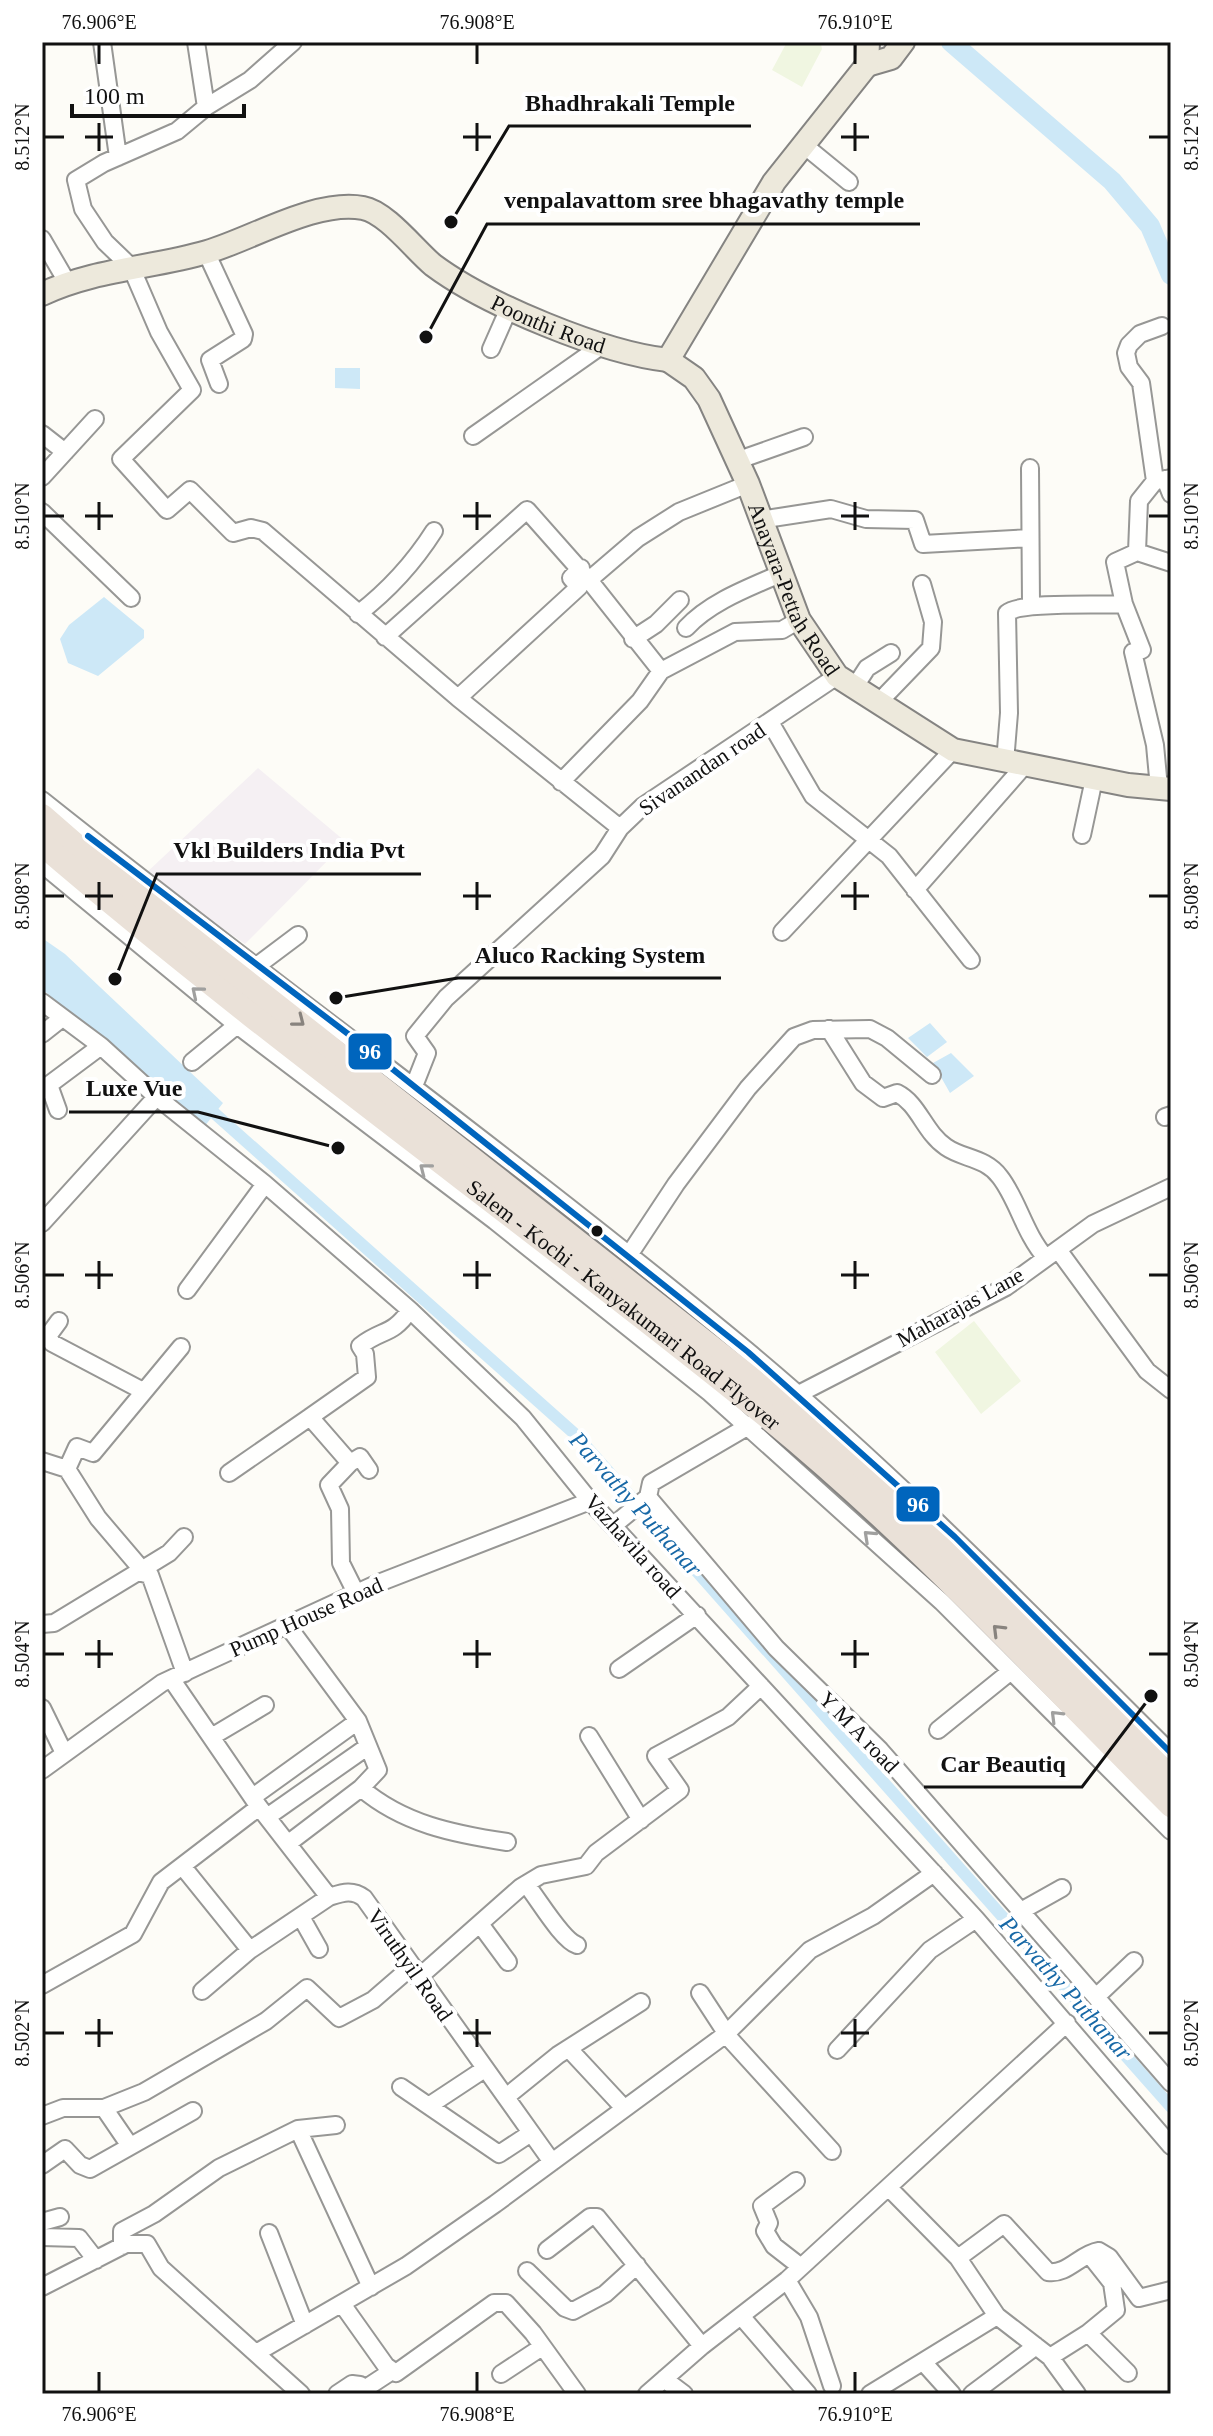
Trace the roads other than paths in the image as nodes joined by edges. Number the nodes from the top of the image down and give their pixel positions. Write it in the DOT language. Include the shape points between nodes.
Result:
graph roads {
  1 [pos="102,42"];
  2 [pos="196,42"];
  3 [pos="293,42"];
  4 [pos="868,42"];
  5 [pos="903,42"];
  6 [pos="867,65"];
  7 [pos="206,107"];
  8 [pos="805,146"];
  9 [pos="118,157"];
  10 [pos="849,182"];
  11 [pos="42,239"];
  12 [pos="206,252"];
  13 [pos="131,267"];
  14 [pos="67,282"];
  15 [pos="42,294"];
  16 [pos="510,306"];
  17 [pos="1162,326"];
  18 [pos="601,346"];
  19 [pos="491,349"];
  20 [pos="668,360"];
  21 [pos="219,384"];
  22 [pos="95,419"];
  23 [pos="42,434"];
  24 [pos="473,436"];
  25 [pos="804,437"];
  26 [pos="65,452"];
  27 [pos="736,461"];
  28 [pos="1030,468"];
  29 [pos="42,477"];
  30 [pos="1165,483"];
  31 [pos="748,484"];
  32 [pos="42,512"];
  33 [pos="760,520"];
  34 [pos="434,531"];
  35 [pos="1030,538"];
  36 [pos="1137,552"];
  37 [pos="1171,563"];
  38 [pos="585,574"];
  39 [pos="780,574"];
  40 [pos="922,584"];
  41 [pos="131,598"];
  42 [pos="680,600"];
  43 [pos="1031,604"];
  44 [pos="1124,604"];
  45 [pos="358,614"];
  46 [pos="799,620"];
  47 [pos="686,628"];
  48 [pos="385,637"];
  49 [pos="633,639"];
  50 [pos="891,653"];
  51 [pos="661,671"];
  52 [pos="845,682"];
  53 [pos="458,698"];
  54 [pos="878,703"];
  55 [pos="770,722"];
  56 [pos="953,750"];
  57 [pos="1015,764"];
  58 [pos="1094,779"];
  59 [pos="561,782"];
  60 [pos="1165,788"];
  61 [pos="42,800"];
  62 [pos="42,816"];
  63 [pos="620,828"];
  64 [pos="1082,835"];
  65 [pos="869,843"];
  66 [pos="42,844"];
  67 [pos="42,864"];
  68 [pos="915,890"];
  69 [pos="782,932"];
  70 [pos="298,935"];
  71 [pos="971,960"];
  72 [pos="258,965"];
  73 [pos="42,1002"];
  74 [pos="61,1019"];
  75 [pos="237,1025"];
  76 [pos="829,1029"];
  77 [pos="42,1034"];
  78 [pos="101,1046"];
  79 [pos="192,1062"];
  80 [pos="932,1075"];
  81 [pos="414,1086"];
  82 [pos="46,1087"];
  83 [pos="159,1095"];
  84 [pos="58,1110"];
  85 [pos="265,1184"];
  86 [pos="1171,1187"];
  87 [pos="42,1223"];
  88 [pos="1053,1254"];
  89 [pos="629,1255"];
  90 [pos="187,1290"];
  91 [pos="410,1310"];
  92 [pos="59,1321"];
  93 [pos="181,1347"];
  94 [pos="1171,1390"];
  95 [pos="143,1391"];
  96 [pos="773,1410"];
  97 [pos="310,1417"];
  98 [pos="42,1461"];
  99 [pos="350,1463"];
  100 [pos="67,1469"];
  101 [pos="369,1470"];
  102 [pos="229,1473"];
  103 [pos="648,1492"];
  104 [pos="590,1501"];
  105 [pos="614,1525"];
  106 [pos="184,1537"];
  107 [pos="138,1572"];
  108 [pos="356,1593"];
  109 [pos="697,1615"];
  110 [pos="42,1624"];
  111 [pos="287,1625"];
  112 [pos="619,1669"];
  113 [pos="1011,1671"];
  114 [pos="178,1677"];
  115 [pos="761,1686"];
  116 [pos="265,1705"];
  117 [pos="42,1708"];
  118 [pos="358,1721"];
  119 [pos="938,1730"];
  120 [pos="213,1736"];
  121 [pos="589,1736"];
  122 [pos="367,1747"];
  123 [pos="64,1753"];
  124 [pos="1171,1753"];
  125 [pos="42,1770"];
  126 [pos="1171,1775"];
  127 [pos="361,1788"];
  128 [pos="1171,1805"];
  129 [pos="260,1807"];
  130 [pos="641,1820"];
  131 [pos="1171,1831"];
  132 [pos="290,1842"];
  133 [pos="507,1842"];
  134 [pos="183,1867"];
  135 [pos="934,1873"];
  136 [pos="526,1884"];
  137 [pos="1062,1888"];
  138 [pos="329,1897"];
  139 [pos="1021,1911"];
  140 [pos="301,1917"];
  141 [pos="976,1919"];
  142 [pos="480,1924"];
  143 [pos="577,1945"];
  144 [pos="319,1949"];
  145 [pos="250,1950"];
  146 [pos="1134,1961"];
  147 [pos="508,1962"];
  148 [pos="414,1973"];
  149 [pos="42,1985"];
  150 [pos="202,1991"];
  151 [pos="700,1993"];
  152 [pos="1096,1997"];
  153 [pos="641,2002"];
  154 [pos="1067,2023"];
  155 [pos="726,2034"];
  156 [pos="569,2049"];
  157 [pos="837,2050"];
  158 [pos="483,2070"];
  159 [pos="1171,2083"];
  160 [pos="401,2087"];
  161 [pos="506,2097"];
  162 [pos="430,2105"];
  163 [pos="623,2107"];
  164 [pos="104,2108"];
  165 [pos="193,2111"];
  166 [pos="42,2116"];
  167 [pos="336,2125"];
  168 [pos="298,2129"];
  169 [pos="531,2133"];
  170 [pos="130,2146"];
  171 [pos="1171,2146"];
  172 [pos="832,2151"];
  173 [pos="552,2162"];
  174 [pos="42,2165"];
  175 [pos="796,2181"];
  176 [pos="889,2188"];
  177 [pos="60,2217"];
  178 [pos="42,2222"];
  179 [pos="269,2233"];
  180 [pos="42,2237"];
  181 [pos="122,2246"];
  182 [pos="547,2250"];
  183 [pos="1082,2250"];
  184 [pos="958,2258"];
  185 [pos="96,2260"];
  186 [pos="637,2265"];
  187 [pos="801,2267"];
  188 [pos="527,2271"];
  189 [pos="787,2280"];
  190 [pos="42,2287"];
  191 [pos="371,2287"];
  192 [pos="1171,2290"];
  193 [pos="342,2304"];
  194 [pos="741,2316"];
  195 [pos="997,2316"];
  196 [pos="305,2325"];
  197 [pos="1088,2333"];
  198 [pos="702,2346"];
  199 [pos="1036,2346"];
  200 [pos="542,2347"];
  201 [pos="256,2353"];
  202 [pos="1050,2357"];
  203 [pos="924,2363"];
  204 [pos="392,2371"];
  205 [pos="1128,2373"];
  206 [pos="501,2374"];
  207 [pos="664,2379"];
  208 [pos="568,2391"];
  209 [pos="830,2391"];
  210 [pos="301,2394"];
  211 [pos="337,2394"];
  212 [pos="647,2394"];
  213 [pos="684,2394"];
  214 [pos="808,2394"];
  215 [pos="870,2394"];
  216 [pos="952,2394"];
  217 [pos="972,2394"];
  218 [pos="1077,2394"];
  1 -- 9 [label="street"];
  2 -- 7 [label="street"];
  3 -- 7 [label="street" via="250,80"];
  4 -- 6 [label="main road"];
  5 -- 6 [label="main road" via="891,58"];
  6 -- 8 [label="main road"];
  7 -- 9 [label="street" via="177,131"];
  8 -- 10 [label="street"];
  8 -- 20 [label="main road" via="774,182"];
  9 -- 13 [label="street" via="76,180 83,209 105,242"];
  11 -- 14 [label="street"];
  12 -- 13 [label="main road, Poonthi Road"];
  12 -- 16 [label="main road, Poonthi Road" via="334,207 366,208 432,264"];
  12 -- 21 [label="street" via="244,334 210,360"];
  13 -- 14 [label="main road, Poonthi Road"];
  13 -- 45 [label="street" via="192,390 121,459 167,510 190,490 233,533 263,531"];
  14 -- 15 [label="main road, Poonthi Road"];
  16 -- 18 [label="main road, Poonthi Road"];
  16 -- 19 [label="street"];
  17 -- 30 [label="street" via="1140,334 1126,353 1141,383"];
  18 -- 20 [label="main road, Poonthi Road"];
  18 -- 24 [label="street"];
  20 -- 27 [label="main road, Anayara-Pettah Road" via="701,388"];
  22 -- 26 [label="street"];
  23 -- 26 [label="street"];
  25 -- 27 [label="street"];
  26 -- 29 [label="street"];
  27 -- 31 [label="main road, Anayara-Pettah Road"];
  28 -- 35 [label="street"];
  30 -- 36 [label="street" via="1139,501"];
  31 -- 33 [label="main road, Anayara-Pettah Road"];
  31 -- 38 [label="street" via="679,512"];
  32 -- 41 [label="street"];
  33 -- 35 [label="street" via="841,510 866,519 915,520 923,544"];
  33 -- 39 [label="main road, Anayara-Pettah Road"];
  34 -- 45 [label="street" via="395,582"];
  35 -- 43 [label="street"];
  36 -- 37 [label="street"];
  36 -- 44 [label="street" via="1115,562"];
  38 -- 48 [label="street" via="527,510"];
  38 -- 49 [label="street"];
  38 -- 53 [label="street" via="571,578 579,587"];
  39 -- 46 [label="main road, Anayara-Pettah Road"];
  39 -- 47 [label="street" via="696,617"];
  40 -- 54 [label="street" via="934,633 931,648"];
  42 -- 49 [label="street"];
  43 -- 44 [label="street"];
  43 -- 57 [label="street" via="1007,613"];
  44 -- 60 [label="street"];
  45 -- 48 [label="street"];
  46 -- 51 [label="street" via="782,630 735,632"];
  46 -- 52 [label="main road, Anayara-Pettah Road"];
  48 -- 53 [label="street"];
  49 -- 51 [label="street"];
  50 -- 52 [label="street, Sivanandan road"];
  51 -- 59 [label="street" via="640,701"];
  52 -- 54 [label="main road, Anayara-Pettah Road"];
  52 -- 55 [label="street, Sivanandan road"];
  53 -- 59 [label="street"];
  54 -- 56 [label="main road, Anayara-Pettah Road"];
  55 -- 63 [label="street, Sivanandan road" via="643,806"];
  55 -- 65 [label="street" via="813,796"];
  56 -- 57 [label="main road, Anayara-Pettah Road"];
  56 -- 65 [label="street"];
  57 -- 58 [label="main road, Anayara-Pettah Road"];
  57 -- 68 [label="street"];
  58 -- 60 [label="main road, Anayara-Pettah Road"];
  58 -- 64 [label="street"];
  59 -- 63 [label="street"];
  61 -- 72 [label="street"];
  62 -- 96 [label="highway, Salem - Kochi - Kanyakumari Road Flyover, one-way"];
  63 -- 81 [label="street, Sivanandan road" via="602,856 446,998 415,1036 427,1053"];
  65 -- 68 [label="street" via="889,856"];
  65 -- 69 [label="street"];
  66 -- 96 [label="highway, Salem - Kochi - Kanyakumari Road Flyover" via="238,1004"];
  75 -- 67 [label="street, one-way"];
  68 -- 71 [label="street"];
  70 -- 72 [label="street"];
  72 -- 81 [label="street"];
  73 -- 74 [label="street, Vazhavila road"];
  74 -- 77 [label="street"];
  74 -- 78 [label="street, Vazhavila road"];
  75 -- 79 [label="street"];
  96 -- 75 [label="street, one-way" via="555,1267"];
  76 -- 80 [label="street" via="870,1029"];
  76 -- 88 [label="street" via="868,1088 883,1098 897,1093 910,1100 921,1123 946,1147 996,1172 1019,1218"];
  76 -- 89 [label="street" via="794,1037 781,1048 676,1184"];
  78 -- 82 [label="street"];
  78 -- 83 [label="street, Vazhavila road"];
  81 -- 89 [label="street"];
  82 -- 84 [label="street"];
  83 -- 85 [label="street, Vazhavila road"];
  83 -- 87 [label="street"];
  85 -- 90 [label="street"];
  85 -- 91 [label="street, Vazhavila road"];
  86 -- 88 [label="street, Maharajas Lane" via="1093,1224"];
  88 -- 94 [label="street" via="1147,1371"];
  88 -- 96 [label="street, Maharajas Lane" via="1006,1287"];
  89 -- 96 [label="street"];
  91 -- 97 [label="street" via="399,1327 360,1346 367,1377"];
  91 -- 104 [label="street, Vazhavila road" via="523,1418"];
  92 -- 95 [label="street" via="48,1336 52,1343"];
  93 -- 95 [label="street"];
  95 -- 100 [label="street" via="93,1453 77,1447"];
  96 -- 103 [label="street, Maharajas Lane"];
  113 -- 96 [label="street, one-way" via="942,1602"];
  96 -- 124 [label="street" via="955,1537"];
  96 -- 126 [label="highway, Salem - Kochi - Kanyakumari Road Flyover" via="872,1480"];
  128 -- 96 [label="highway, Salem - Kochi - Kanyakumari Road Flyover, one-way"];
  97 -- 99 [label="street"];
  97 -- 102 [label="street"];
  98 -- 100 [label="street"];
  99 -- 101 [label="street" via="360,1457"];
  99 -- 108 [label="street" via="329,1485 340,1509 341,1563"];
  100 -- 107 [label="street"];
  103 -- 105 [label="street, Maharajas Lane"];
  103 -- 139 [label="street, Y M A road" via="776,1648 880,1750"];
  104 -- 105 [label="street, Vazhavila road"];
  104 -- 108 [label="street, Pump House Road"];
  105 -- 109 [label="street, Vazhavila road"];
  106 -- 107 [label="street"];
  107 -- 110 [label="street" via="54,1623"];
  107 -- 114 [label="street" via="150,1575 156,1584"];
  108 -- 111 [label="street, Pump House Road"];
  109 -- 112 [label="street"];
  109 -- 115 [label="street, Vazhavila road"];
  111 -- 114 [label="street, Pump House Road"];
  111 -- 118 [label="street"];
  113 -- 119 [label="street"];
  131 -- 113 [label="street, one-way"];
  114 -- 120 [label="street"];
  114 -- 123 [label="street, Pump House Road"];
  115 -- 130 [label="street" via="728,1717 656,1756 680,1790"];
  115 -- 135 [label="street, Vazhavila road"];
  116 -- 120 [label="street"];
  117 -- 123 [label="street"];
  118 -- 122 [label="street"];
  118 -- 129 [label="street"];
  120 -- 129 [label="street"];
  121 -- 130 [label="street"];
  122 -- 127 [label="street" via="378,1770"];
  122 -- 129 [label="street"];
  123 -- 125 [label="street, Pump House Road"];
  127 -- 132 [label="street"];
  127 -- 133 [label="street" via="383,1807 426,1826"];
  129 -- 132 [label="street"];
  129 -- 134 [label="street"];
  130 -- 136 [label="street" via="586,1866 541,1875"];
  132 -- 138 [label="street"];
  134 -- 145 [label="street"];
  134 -- 149 [label="street" via="161,1882 133,1934"];
  135 -- 141 [label="street, Vazhavila road"];
  135 -- 155 [label="street" via="873,1916 810,1950"];
  136 -- 142 [label="street"];
  136 -- 143 [label="street" via="564,1939"];
  137 -- 139 [label="street"];
  138 -- 140 [label="street"];
  138 -- 148 [label="street, Viruthyil Road" via="344,1892 364,1898"];
  139 -- 152 [label="street, Y M A road"];
  140 -- 144 [label="street"];
  140 -- 145 [label="street"];
  141 -- 154 [label="street, Vazhavila road"];
  141 -- 157 [label="street" via="930,1950"];
  142 -- 147 [label="street"];
  142 -- 148 [label="street"];
  145 -- 150 [label="street"];
  146 -- 152 [label="street"];
  148 -- 158 [label="street, Viruthyil Road"];
  148 -- 164 [label="street" via="339,2018 307,1988 238,2039 144,2092"];
  151 -- 155 [label="street"];
  152 -- 159 [label="street, Y M A road"];
  153 -- 156 [label="street"];
  154 -- 171 [label="street, Vazhavila road"];
  154 -- 176 [label="street"];
  155 -- 163 [label="street"];
  155 -- 172 [label="street"];
  156 -- 161 [label="street"];
  156 -- 163 [label="street"];
  158 -- 161 [label="street, Viruthyil Road"];
  158 -- 162 [label="street"];
  160 -- 162 [label="street"];
  161 -- 169 [label="street, Viruthyil Road"];
  162 -- 169 [label="street" via="499,2154"];
  163 -- 173 [label="street"];
  164 -- 166 [label="street" via="63,2108"];
  164 -- 170 [label="street"];
  165 -- 170 [label="street"];
  167 -- 168 [label="street"];
  168 -- 181 [label="street" via="219,2168 131,2224 122,2231"];
  168 -- 191 [label="street"];
  169 -- 173 [label="street, Viruthyil Road"];
  170 -- 174 [label="street" via="90,2169 65,2149"];
  173 -- 191 [label="street"];
  175 -- 187 [label="street" via="762,2206 769,2223 765,2231 774,2246"];
  176 -- 184 [label="street"];
  176 -- 187 [label="street"];
  177 -- 178 [label="street"];
  179 -- 196 [label="street"];
  180 -- 185 [label="street" via="79,2238"];
  181 -- 185 [label="street"];
  181 -- 201 [label="street" via="147,2244 161,2268"];
  182 -- 186 [label="street" via="594,2217"];
  183 -- 184 [label="street" via="1053,2273 1004,2224"];
  183 -- 192 [label="street" via="1109,2257 1139,2298"];
  183 -- 197 [label="street" via="1102,2266 1112,2283 1116,2310"];
  184 -- 195 [label="street"];
  185 -- 190 [label="street"];
  186 -- 188 [label="street" via="605,2294 573,2311"];
  186 -- 198 [label="street"];
  187 -- 189 [label="street"];
  189 -- 194 [label="street"];
  189 -- 209 [label="street" via="809,2317"];
  191 -- 193 [label="street"];
  193 -- 196 [label="street"];
  193 -- 204 [label="street"];
  194 -- 198 [label="street"];
  194 -- 214 [label="street"];
  195 -- 199 [label="street"];
  195 -- 203 [label="street"];
  196 -- 201 [label="street"];
  197 -- 202 [label="street"];
  197 -- 205 [label="street"];
  198 -- 207 [label="street"];
  199 -- 202 [label="street"];
  199 -- 217 [label="street"];
  200 -- 204 [label="street" via="499,2301 404,2370"];
  200 -- 206 [label="street"];
  200 -- 208 [label="street"];
  201 -- 210 [label="street"];
  202 -- 218 [label="street"];
  203 -- 215 [label="street"];
  203 -- 216 [label="street"];
  204 -- 211 [label="street" via="363,2390 352,2384"];
  207 -- 212 [label="street"];
  207 -- 213 [label="street"];
}
